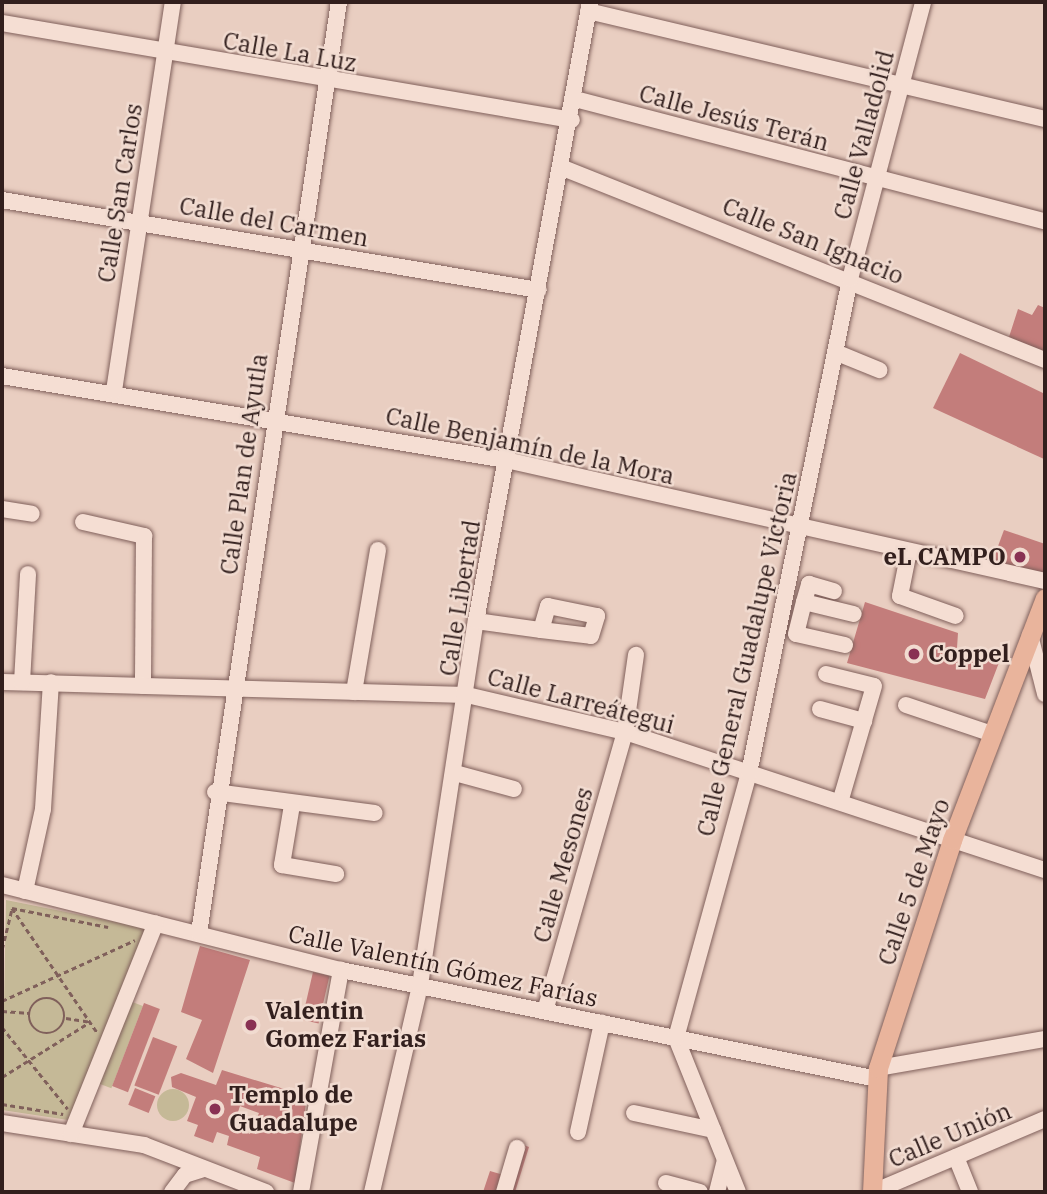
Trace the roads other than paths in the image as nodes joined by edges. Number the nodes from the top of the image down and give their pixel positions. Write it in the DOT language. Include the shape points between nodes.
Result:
graph roads {
  1 [pos="173,2"];
  2 [pos="339,2"];
  3 [pos="923,2"];
  4 [pos="589,6"];
  5 [pos="2,23"];
  6 [pos="166,54"];
  7 [pos="325,81"];
  8 [pos="902,85"];
  9 [pos="575,99"];
  10 [pos="1045,119"];
  11 [pos="572,120"];
  12 [pos="564,168"];
  13 [pos="876,179"];
  14 [pos="2,200"];
  15 [pos="1045,221"];
  16 [pos="136,222"];
  17 [pos="298,249"];
  18 [pos="850,279"];
  19 [pos="538,290"];
  20 [pos="835,352"];
  21 [pos="1045,360"];
  22 [pos="879,370"];
  23 [pos="2,376"];
  24 [pos="114,391"];
  25 [pos="274,418"];
  26 [pos="506,460"];
  27 [pos="2,509"];
  28 [pos="32,514"];
  29 [pos="83,522"];
  30 [pos="800,528"];
  31 [pos="378,551"];
  32 [pos="909,551"];
  33 [pos="28,574"];
  34 [pos="1045,581"];
  35 [pos="834,591"];
  36 [pos="1045,598"];
  37 [pos="803,609"];
  38 [pos="782,611"];
  39 [pos="853,614"];
  40 [pos="956,616"];
  41 [pos="476,621"];
  42 [pos="541,630"];
  43 [pos="1030,635"];
  44 [pos="845,645"];
  45 [pos="636,655"];
  46 [pos="826,674"];
  47 [pos="2,682"];
  48 [pos="22,682"];
  49 [pos="51,682"];
  50 [pos="143,686"];
  51 [pos="234,687"];
  52 [pos="354,692"];
  53 [pos="1045,694"];
  54 [pos="467,695"];
  55 [pos="906,705"];
  56 [pos="820,709"];
  57 [pos="864,721"];
  58 [pos="625,732"];
  59 [pos="992,734"];
  60 [pos="749,772"];
  61 [pos="455,773"];
  62 [pos="514,789"];
  63 [pos="215,792"];
  64 [pos="840,802"];
  65 [pos="292,805"];
  66 [pos="374,813"];
  67 [pos="952,840"];
  68 [pos="1045,870"];
  69 [pos="336,874"];
  70 [pos="2,887"];
  71 [pos="25,891"];
  72 [pos="156,923"];
  73 [pos="199,933"];
  74 [pos="341,970"];
  75 [pos="420,985"];
  76 [pos="545,1011"];
  77 [pos="602,1023"];
  78 [pos="676,1038"];
  79 [pos="1045,1040"];
  80 [pos="877,1074"];
  81 [pos="634,1113"];
  82 [pos="1045,1119"];
  83 [pos="2,1123"];
  84 [pos="713,1130"];
  85 [pos="578,1132"];
  86 [pos="71,1134"];
  87 [pos="517,1148"];
  88 [pos="956,1157"];
  89 [pos="725,1161"];
  90 [pos="204,1169"];
  91 [pos="666,1184"];
  92 [pos="172,1192"];
  93 [pos="266,1192"];
  94 [pos="301,1192"];
  95 [pos="372,1192"];
  96 [pos="504,1192"];
  97 [pos="700,1192"];
  98 [pos="717,1192"];
  99 [pos="738,1192"];
  100 [pos="872,1192"];
  101 [pos="970,1192"];
  1 -- 6 [label="street, Calle San Carlos"];
  2 -- 7 [label="street, Calle Plan de Ayutla"];
  3 -- 8 [label="street, Calle Valladolid"];
  4 -- 8 [label="street"];
  4 -- 9 [label="street, Calle Libertad"];
  5 -- 6 [label="street, Calle La Luz"];
  6 -- 7 [label="street, Calle La Luz"];
  6 -- 16 [label="street, Calle San Carlos"];
  7 -- 11 [label="street, Calle La Luz"];
  7 -- 17 [label="street, Calle Plan de Ayutla"];
  8 -- 10 [label="street"];
  8 -- 13 [label="street, Calle Valladolid"];
  9 -- 11 [label="street, Calle Libertad"];
  9 -- 13 [label="street, Calle Jesús Terán"];
  11 -- 12 [label="street, Calle Libertad"];
  12 -- 18 [label="street, Calle San Ignacio"];
  12 -- 19 [label="street, Calle Libertad"];
  13 -- 15 [label="street, Calle Jesús Terán"];
  13 -- 18 [label="street, Calle Valladolid"];
  14 -- 16 [label="street, Calle del Carmen"];
  16 -- 17 [label="street, Calle del Carmen"];
  16 -- 24 [label="street, Calle San Carlos"];
  17 -- 19 [label="street, Calle del Carmen"];
  17 -- 25 [label="street, Calle Plan de Ayutla"];
  18 -- 20 [label="street, Calle General Guadalupe Victoria"];
  18 -- 21 [label="street, Calle San Ignacio"];
  19 -- 26 [label="street, Calle Libertad"];
  20 -- 22 [label="street"];
  20 -- 30 [label="street, Calle General Guadalupe Victoria"];
  23 -- 24 [label="street, Calle Benjamín de la Mora"];
  24 -- 25 [label="street, Calle Benjamín de la Mora"];
  25 -- 26 [label="street, Calle Benjamín de la Mora"];
  25 -- 51 [label="street, Calle Plan de Ayutla"];
  26 -- 30 [label="street, Calle Benjamín de la Mora"];
  26 -- 41 [label="street, Calle Libertad"];
  27 -- 28 [label="street"];
  29 -- 50 [label="street" via="144,536"];
  30 -- 32 [label="street, Calle Benjamín de la Mora"];
  30 -- 38 [label="street, Calle General Guadalupe Victoria"];
  31 -- 52 [label="street"];
  32 -- 34 [label="street, Calle Benjamín de la Mora"];
  32 -- 40 [label="street" via="900,596"];
  33 -- 48 [label="street"];
  35 -- 37 [label="street" via="809,584"];
  36 -- 43 [label="main road, Calle 5 de Mayo"];
  37 -- 38 [label="street"];
  37 -- 39 [label="street"];
  37 -- 44 [label="street" via="796,634"];
  38 -- 60 [label="street, Calle General Guadalupe Victoria"];
  41 -- 42 [label="street"];
  41 -- 54 [label="street, Calle Libertad"];
  43 -- 53 [label="street"];
  43 -- 59 [label="main road, Calle 5 de Mayo"];
  45 -- 58 [label="street, Calle Mesones"];
  46 -- 57 [label="street" via="874,685"];
  47 -- 48 [label="street, Calle Larreátegui"];
  48 -- 49 [label="street, Calle Larreátegui"];
  49 -- 50 [label="street, Calle Larreátegui"];
  49 -- 71 [label="street" via="43,809"];
  50 -- 51 [label="street, Calle Larreátegui"];
  51 -- 52 [label="street, Calle Larreátegui"];
  51 -- 63 [label="street, Calle Plan de Ayutla"];
  52 -- 54 [label="street, Calle Larreátegui"];
  54 -- 58 [label="street, Calle Larreátegui"];
  54 -- 61 [label="street, Calle Libertad"];
  55 -- 59 [label="street"];
  56 -- 57 [label="street"];
  57 -- 64 [label="street"];
  58 -- 60 [label="street, Calle Larreátegui"];
  58 -- 76 [label="street, Calle Mesones"];
  59 -- 67 [label="main road, Calle 5 de Mayo"];
  60 -- 64 [label="street, Calle Larreátegui"];
  60 -- 78 [label="street, Calle General Guadalupe Victoria"];
  61 -- 62 [label="street"];
  61 -- 75 [label="street, Calle Libertad"];
  63 -- 65 [label="street"];
  63 -- 73 [label="street, Calle Plan de Ayutla"];
  64 -- 67 [label="street, Calle Larreátegui"];
  65 -- 66 [label="street"];
  65 -- 69 [label="street" via="282,865"];
  67 -- 68 [label="street, Calle Larreátegui"];
  67 -- 80 [label="main road, Calle 5 de Mayo"];
  70 -- 71 [label="street, Calle Valentín Gómez Farías"];
  71 -- 72 [label="street, Calle Valentín Gómez Farías"];
  72 -- 73 [label="street, Calle Valentín Gómez Farías"];
  72 -- 86 [label="street"];
  73 -- 74 [label="street, Calle Valentín Gómez Farías"];
  74 -- 75 [label="street, Calle Valentín Gómez Farías"];
  74 -- 94 [label="street"];
  75 -- 76 [label="street, Calle Valentín Gómez Farías"];
  75 -- 95 [label="street, Calle Libertad"];
  76 -- 77 [label="street, Calle Valentín Gómez Farías"];
  77 -- 78 [label="street, Calle Valentín Gómez Farías"];
  77 -- 85 [label="street"];
  78 -- 80 [label="street, Calle Valentín Gómez Farías"];
  78 -- 84 [label="street"];
  79 -- 80 [label="street"];
  80 -- 100 [label="main road, Calle 5 de Mayo"];
  81 -- 84 [label="street"];
  82 -- 88 [label="street, Calle Unión"];
  83 -- 86 [label="street"];
  84 -- 89 [label="street"];
  86 -- 90 [label="street" via="144,1145"];
  87 -- 96 [label="street"];
  88 -- 100 [label="street, Calle Unión"];
  88 -- 101 [label="street"];
  89 -- 98 [label="street"];
  89 -- 99 [label="street"];
  90 -- 92 [label="street" via="185,1175"];
  90 -- 93 [label="street"];
  91 -- 97 [label="street"];
}
